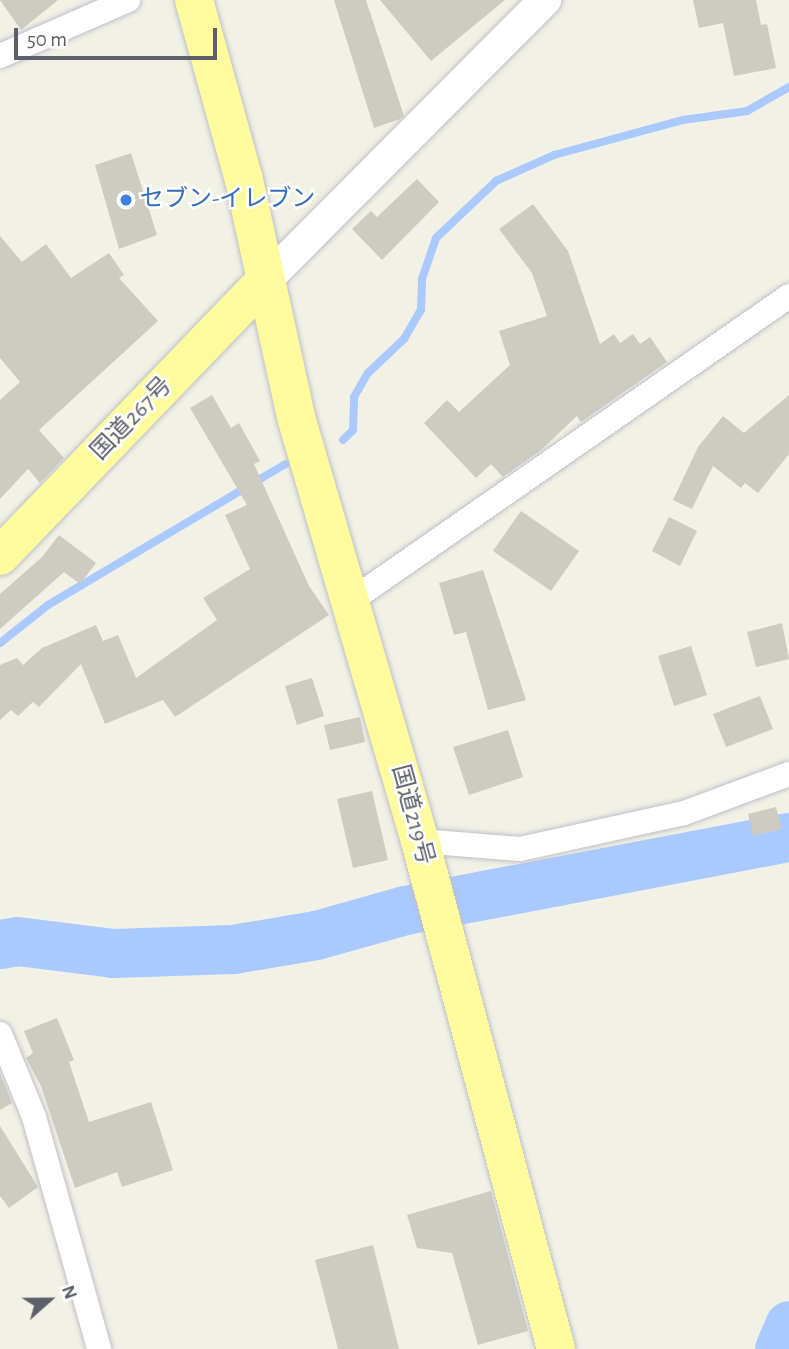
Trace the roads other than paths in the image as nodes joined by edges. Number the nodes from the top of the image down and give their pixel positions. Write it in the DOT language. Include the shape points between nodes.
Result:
graph roads {
  1 [pos="128,0"];
  2 [pos="194,0"];
  3 [pos="545,0"];
  4 [pos="0,56"];
  5 [pos="265,281"];
  6 [pos="789,296"];
  7 [pos="0,556"];
  8 [pos="352,600"];
  9 [pos="789,774"];
  10 [pos="424,858"];
  11 [pos="0,1034"];
  12 [pos="99,1349"];
  13 [pos="556,1349"];
  1 -- 4 [label="street"];
  2 -- 5 [label="highway, 国道219号" via="244,180"];
  3 -- 5 [label="street"];
  5 -- 7 [label="highway, 国道267号"];
  5 -- 8 [label="highway, 国道219号" via="296,417"];
  6 -- 8 [label="street"];
  8 -- 10 [label="highway, 国道219号"];
  9 -- 10 [label="street" via="684,813 520,849"];
  10 -- 13 [label="highway, 国道219号"];
  11 -- 12 [label="street" via="33,1117"];
}
